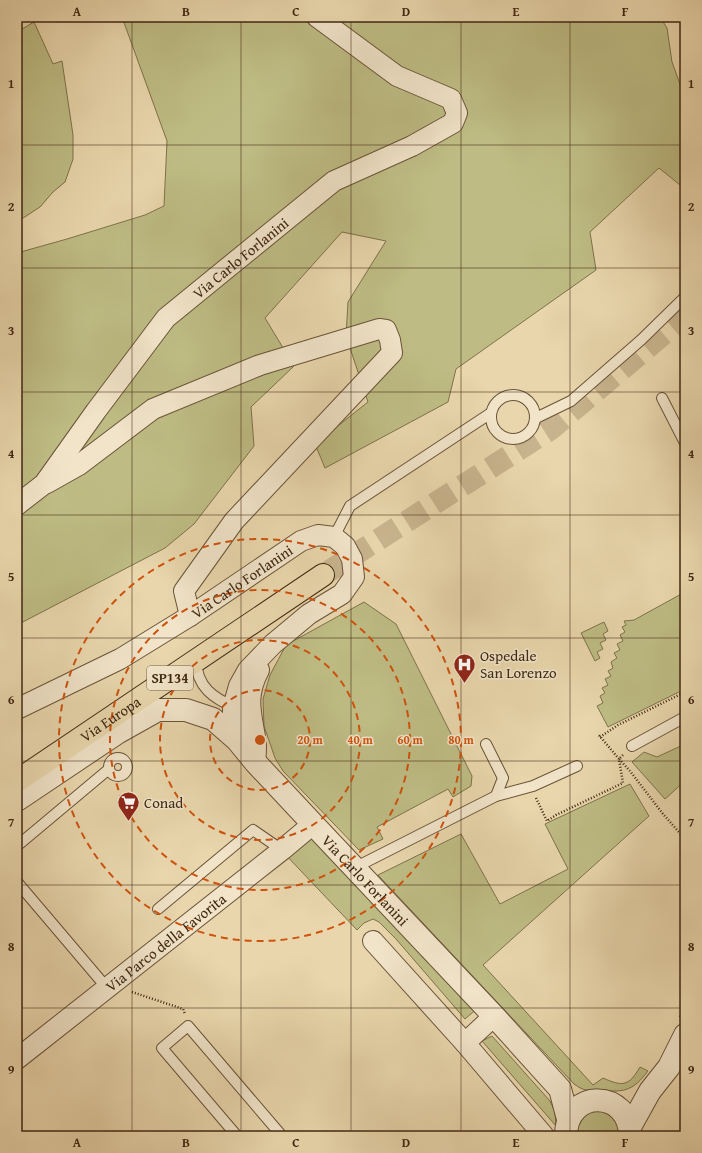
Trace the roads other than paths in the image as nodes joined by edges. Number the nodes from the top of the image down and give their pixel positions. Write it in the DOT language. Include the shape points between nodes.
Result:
graph roads {
  1 [pos="317,17"];
  2 [pos="685,296"];
  3 [pos="662,398"];
  4 [pos="491,413"];
  5 [pos="536,418"];
  6 [pos="685,443"];
  7 [pos="44,484"];
  8 [pos="17,506"];
  9 [pos="334,537"];
  10 [pos="323,575"];
  11 [pos="190,616"];
  12 [pos="196,661"];
  13 [pos="17,709"];
  14 [pos="241,711"];
  15 [pos="685,717"];
  16 [pos="237,740"];
  17 [pos="486,744"];
  18 [pos="632,746"];
  19 [pos="255,762"];
  20 [pos="577,766"];
  21 [pos="109,769"];
  22 [pos="17,781"];
  23 [pos="496,796"];
  24 [pos="17,800"];
  25 [pos="313,824"];
  26 [pos="17,846"];
  27 [pos="282,850"];
  28 [pos="354,868"];
  29 [pos="17,882"];
  30 [pos="158,909"];
  31 [pos="373,941"];
  32 [pos="106,988"];
  33 [pos="494,1016"];
  34 [pos="682,1027"];
  35 [pos="465,1043"];
  36 [pos="17,1059"];
  37 [pos="560,1090"];
  38 [pos="650,1092"];
  39 [pos="585,1102"];
  40 [pos="612,1103"];
  41 [pos="567,1127"];
  42 [pos="630,1132"];
  43 [pos="237,1136"];
  44 [pos="282,1136"];
  45 [pos="544,1136"];
  1 -- 7 [label="street, Via Carlo Forlanini" via="397,76 451,99 457,113 453,123 419,142 334,181 166,318"];
  2 -- 5 [label="lane" via="641,340 571,401"];
  3 -- 6 [label="lane"];
  4 -- 5 [label="lane" via="501,398 513,394 527,398 535,410"];
  4 -- 5 [label="lane" via="491,421 498,434 512,440 526,436 535,425"];
  4 -- 9 [label="lane" via="350,506"];
  7 -- 8 [label="street, Via Carlo Forlanini"];
  7 -- 11 [label="street" via="79,465 153,409 260,365 378,329 386,330 392,353 234,521 184,591"];
  9 -- 11 [label="street, Via Carlo Forlanini" via="318,535 301,541"];
  9 -- 14 [label="street" via="345,546 352,559 354,577 342,594 309,614 273,644 248,670 239,686"];
  10 -- 12 [label="main road, Via Europa / SP134"];
  11 -- 13 [label="street, Via Carlo Forlanini" via="120,659"];
  12 -- 14 [label="lane" via="196,672 204,687 214,698"];
  12 -- 22 [label="main road, Via Europa / SP134"];
  14 -- 16 [label="street" via="233,719"];
  14 -- 19 [label="street" via="256,745"];
  15 -- 18 [label="lane"];
  16 -- 19 [label="street, Via Carlo Forlanini"];
  16 -- 24 [label="street, Via Carlo Forlanini" via="213,719 186,710 158,710 116,733"];
  17 -- 23 [label="lane" via="503,778"];
  19 -- 25 [label="street, Via Carlo Forlanini"];
  20 -- 23 [label="lane" via="533,786"];
  21 -- 26 [label="lane"];
  23 -- 28 [label="lane"];
  25 -- 27 [label="street, Via Parco della Favorita"];
  25 -- 28 [label="street, Via Carlo Forlanini"];
  27 -- 30 [label="lane" via="253,830"];
  27 -- 32 [label="street, Via Parco della Favorita"];
  28 -- 33 [label="street, Via Carlo Forlanini"];
  29 -- 32 [label="lane"];
  31 -- 35 [label="street"];
  32 -- 36 [label="street, Via Parco della Favorita"];
  33 -- 35 [label="street"];
  33 -- 37 [label="street, Via Carlo Forlanini"];
  34 -- 38 [label="street" via="669,1067"];
  35 -- 45 [label="street"];
  37 -- 39 [label="street"];
  37 -- 41 [label="street"];
  38 -- 40 [label="street"];
  38 -- 42 [label="street"];
  39 -- 40 [label="street" via="604,1100"];
  39 -- 41 [label="street" via="578,1106"];
  40 -- 42 [label="street" via="627,1117"];
  43 -- 44 [label="lane" via="162,1048 188,1026"];
}
